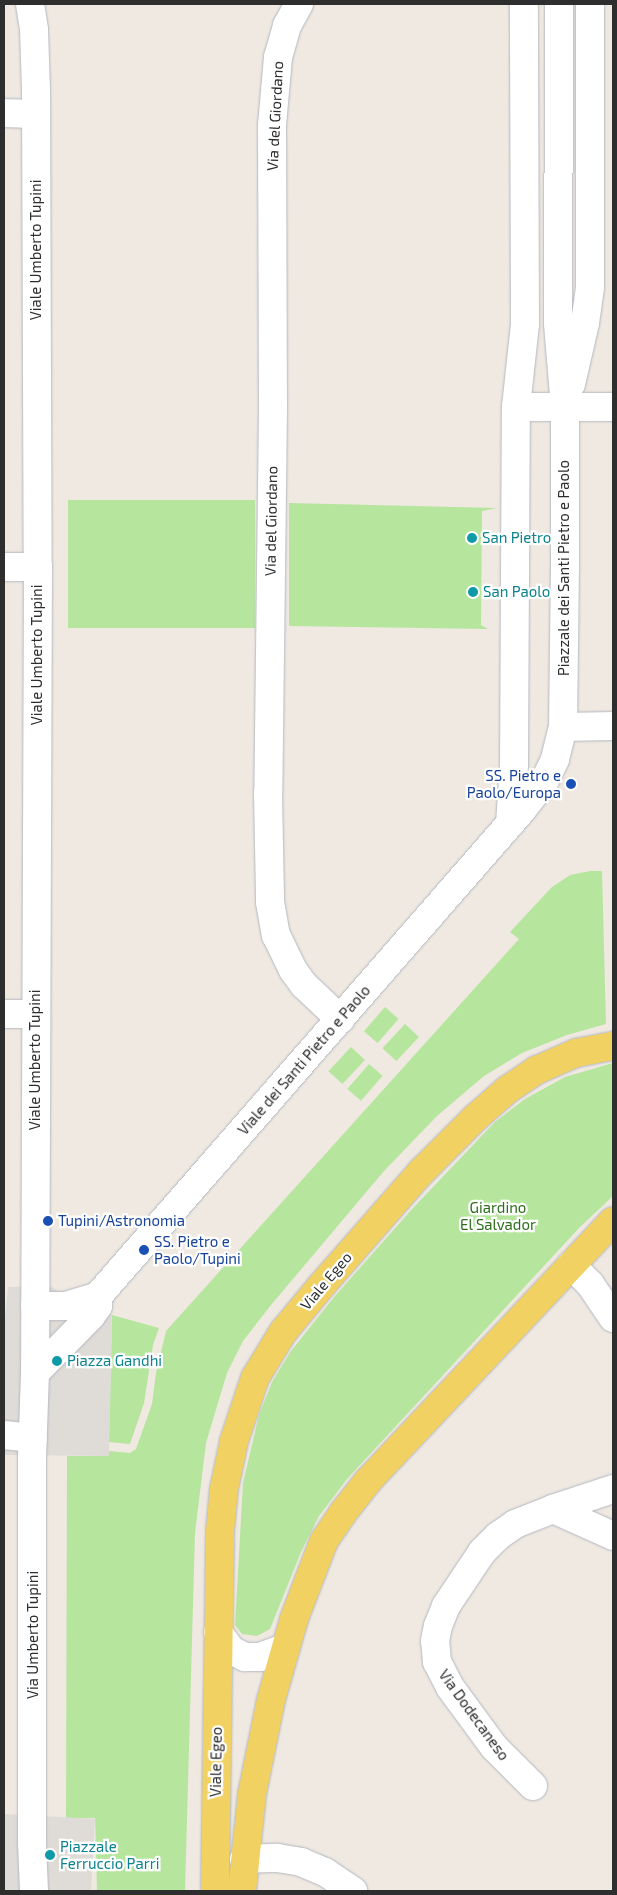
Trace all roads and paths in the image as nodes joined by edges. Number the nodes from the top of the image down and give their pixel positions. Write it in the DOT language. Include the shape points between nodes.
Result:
graph roads {
  1 [pos="30,4"];
  2 [pos="299,4"];
  3 [pos="524,4"];
  4 [pos="559,4"];
  5 [pos="590,4"];
  6 [pos="524,80"];
  7 [pos="559,80"];
  8 [pos="590,80"];
  9 [pos="4,113"];
  10 [pos="36,114"];
  11 [pos="525,201"];
  12 [pos="557,201"];
  13 [pos="591,201"];
  14 [pos="516,407"];
  15 [pos="565,407"];
  16 [pos="613,407"];
  17 [pos="4,567"];
  18 [pos="38,567"];
  19 [pos="613,726"];
  20 [pos="563,727"];
  21 [pos="510,824"];
  22 [pos="4,1014"];
  23 [pos="35,1014"];
  24 [pos="340,1019"];
  25 [pos="613,1046"];
  26 [pos="613,1221"];
  27 [pos="571,1265"];
  28 [pos="98,1296"];
  29 [pos="35,1306"];
  30 [pos="613,1318"];
  31 [pos="35,1373"];
  32 [pos="4,1435"];
  33 [pos="33,1446"];
  34 [pos="613,1489"];
  35 [pos="553,1509"];
  36 [pos="613,1536"];
  37 [pos="218,1632"];
  38 [pos="284,1648"];
  39 [pos="533,1786"];
  40 [pos="244,1859"];
  41 [pos="34,1891"];
  42 [pos="215,1891"];
  43 [pos="242,1891"];
  44 [pos="353,1891"];
  1 -- 10 [label="street, Viale Umberto Tupini" via="35,49"];
  2 -- 24 [label="street, Via del Giordano" via="284,33 278,56 272,125 270,902 276,935 293,970"];
  3 -- 6 [label="street"];
  4 -- 7 [label="street"];
  5 -- 8 [label="street"];
  6 -- 7 [label="street"];
  6 -- 11 [label="street"];
  7 -- 8 [label="street"];
  7 -- 12 [label="street"];
  8 -- 13 [label="street"];
  9 -- 10 [label="street"];
  10 -- 18 [label="street, Viale Umberto Tupini"];
  11 -- 12 [label="street"];
  11 -- 14 [label="street" via="525,324"];
  12 -- 13 [label="street"];
  12 -- 15 [label="street" via="558,323"];
  13 -- 15 [label="street" via="588,304"];
  14 -- 15 [label="street"];
  14 -- 21 [label="street" via="513,805"];
  15 -- 16 [label="street"];
  15 -- 20 [label="street, Piazzale dei Santi Pietro e Paolo"];
  17 -- 18 [label="street"];
  18 -- 23 [label="street, Viale Umberto Tupini"];
  19 -- 20 [label="street"];
  20 -- 21 [label="street, Viale dei Santi Pietro e Paolo" via="558,752 548,775"];
  21 -- 24 [label="street, Viale dei Santi Pietro e Paolo"];
  22 -- 23 [label="street"];
  23 -- 29 [label="street, Viale Umberto Tupini"];
  24 -- 28 [label="street, Viale dei Santi Pietro e Paolo"];
  25 -- 37 [label="main road, Viale Egeo" via="576,1053 537,1070 486,1107 371,1228 272,1348 247,1396 229,1464 220,1531"];
  26 -- 27 [label="main road"];
  27 -- 30 [label="street" via="590,1284"];
  27 -- 38 [label="main road" via="368,1481 342,1514 317,1557"];
  28 -- 29 [label="street" via="66,1306"];
  28 -- 31 [label="street" via="98,1306 91,1316"];
  29 -- 31 [label="street"];
  31 -- 33 [label="street"];
  32 -- 33 [label="street"];
  33 -- 41 [label="street, Via Umberto Tupini"];
  34 -- 35 [label="street, Via Dodecaneso"];
  35 -- 36 [label="street"];
  35 -- 39 [label="street, Via Dodecaneso" via="515,1524 482,1552 446,1606 435,1641 437,1662 444,1679 494,1748"];
  37 -- 38 [label="street" via="232,1650 245,1657 260,1657"];
  37 -- 42 [label="main road, Viale Egeo"];
  38 -- 40 [label="main road" via="255,1776"];
  40 -- 43 [label="main road"];
  40 -- 44 [label="street" via="277,1858 301,1862 326,1872"];
}
